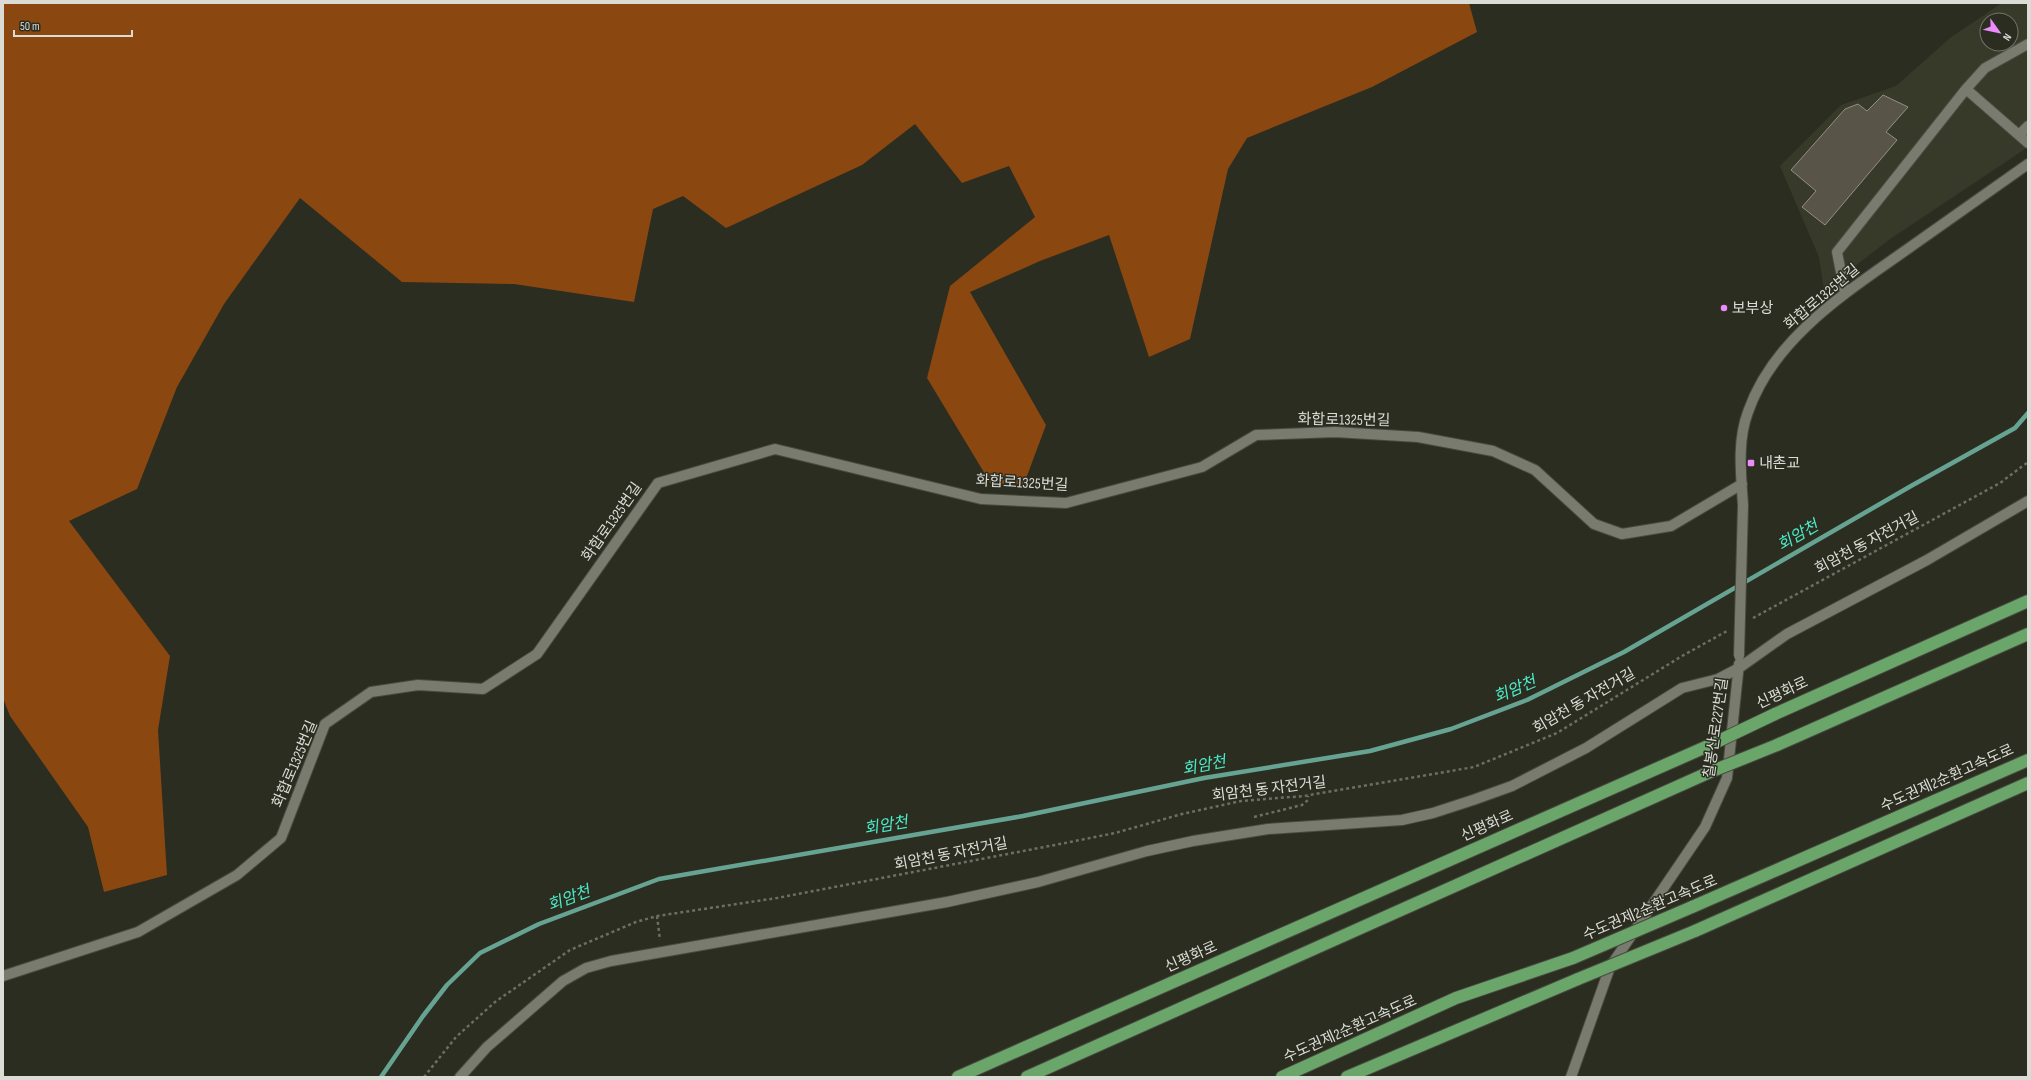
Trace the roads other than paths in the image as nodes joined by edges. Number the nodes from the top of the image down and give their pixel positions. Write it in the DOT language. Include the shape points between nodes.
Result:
graph roads {
  1 [pos="2028,44"];
  2 [pos="1966,89"];
  3 [pos="2028,126"];
  4 [pos="2018,135"];
  5 [pos="2028,143"];
  6 [pos="2028,164"];
  7 [pos="1845,293"];
  8 [pos="1742,484"];
  9 [pos="2028,501"];
  10 [pos="2028,601"];
  11 [pos="2028,634"];
  12 [pos="1739,668"];
  13 [pos="2028,760"];
  14 [pos="2028,783"];
  15 [pos="3,976"];
  16 [pos="460,1077"];
  17 [pos="958,1077"];
  18 [pos="1027,1077"];
  19 [pos="1282,1077"];
  20 [pos="1347,1077"];
  21 [pos="1571,1077"];
  1 -- 2 [label="street" via="1985,68"];
  2 -- 4 [label="street"];
  2 -- 7 [label="street" via="1837,252"];
  3 -- 4 [label="street"];
  4 -- 5 [label="street"];
  6 -- 7 [label="street, 화합로1325번길"];
  7 -- 8 [label="street, 화합로1325번길" via="1808,325 1780,355 1761,382 1747,412 1740,453"];
  8 -- 12 [label="street, 칠봉산로227번길, bridge"];
  8 -- 15 [label="street, 화합로1325번길" via="1671,526 1622,534 1594,524 1535,470 1493,451 1418,437 1335,432 1256,435 1202,467 1066,503 981,499 775,449 658,484 538,654 483,689 418,684 371,692 325,724 280,838 237,875 138,932"];
  9 -- 12 [label="street" via="1927,560 1787,634"];
  10 -- 17 [label="highway, 신평화로, bridge" via="1708,746"];
  11 -- 18 [label="highway, bridge" via="1710,772"];
  12 -- 16 [label="street" via="1718,679 1682,688 1586,748 1512,786 1433,813 1402,820 1268,829 1193,841 1147,851 1038,882 954,900 611,961 586,968 563,981 487,1047"];
  12 -- 21 [label="street, 칠봉산로227번길" via="1727,778 1705,827 1610,967"];
  13 -- 19 [label="highway, 수도권제2순환고속도로, bridge" via="1573,958 1456,998"];
  14 -- 20 [label="highway, bridge" via="1695,931"];
}
